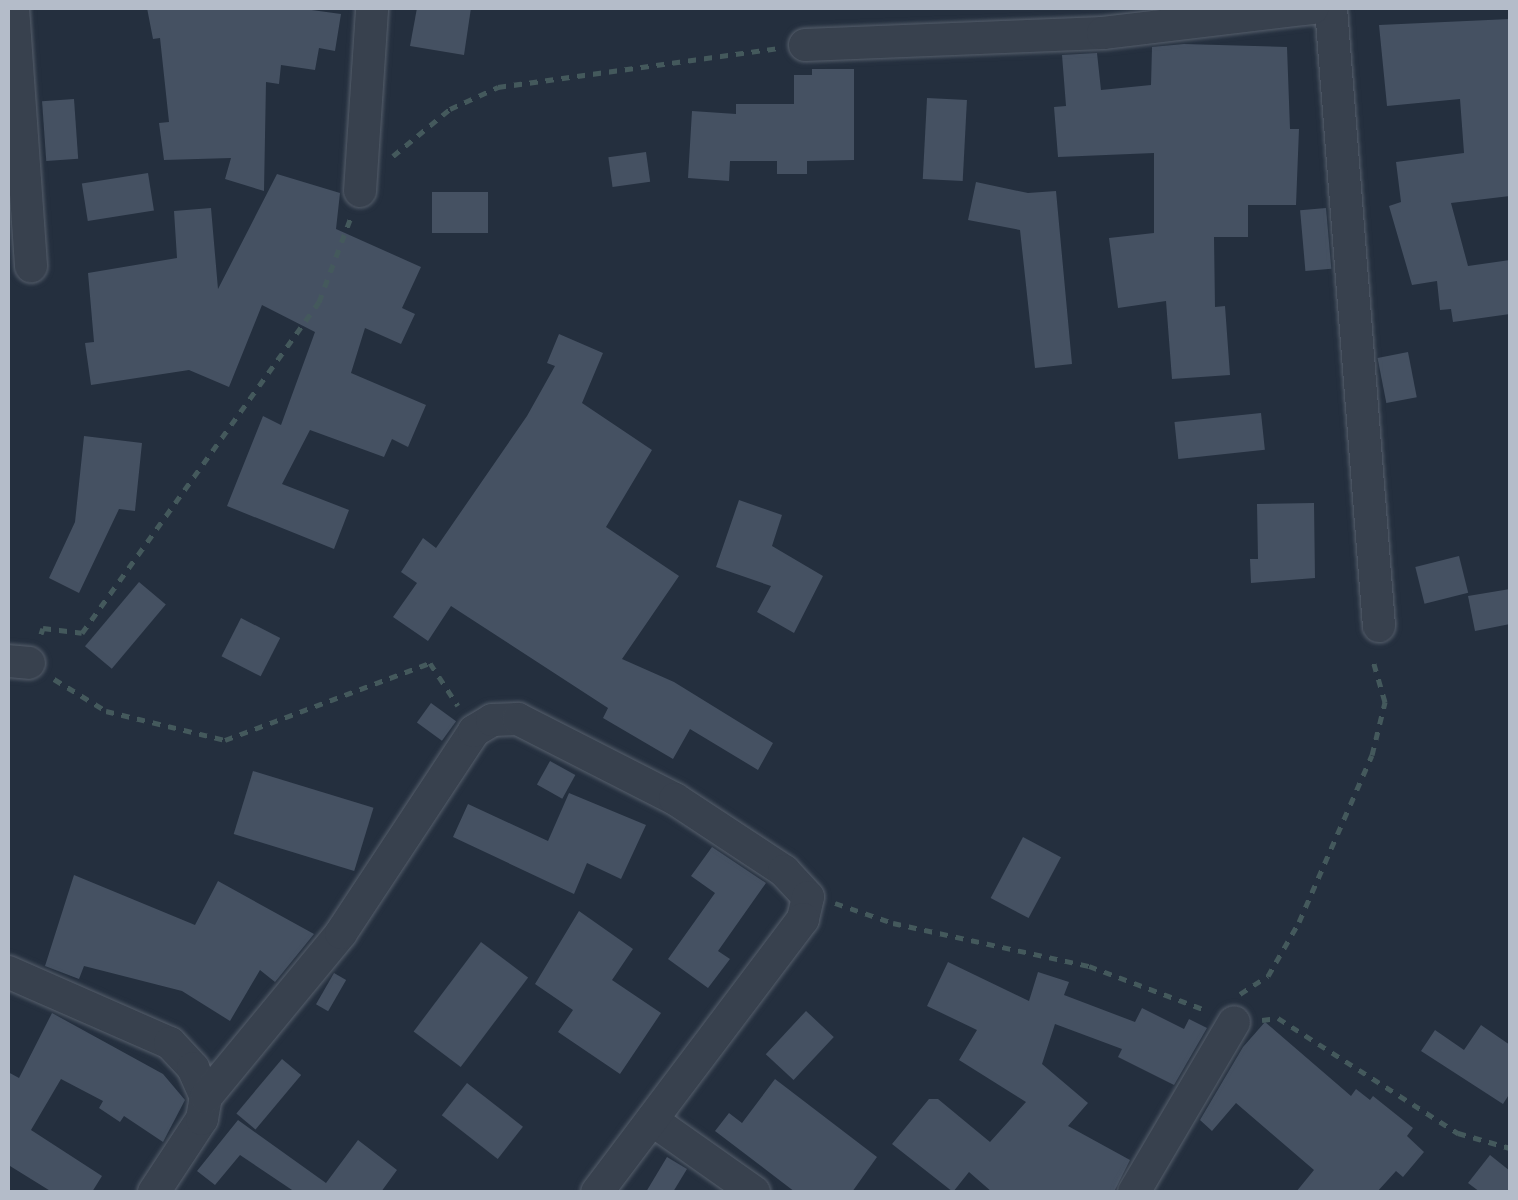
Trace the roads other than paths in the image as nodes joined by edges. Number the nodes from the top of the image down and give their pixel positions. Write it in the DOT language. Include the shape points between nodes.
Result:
graph roads {
  1 [pos="12,8"];
  2 [pos="372,8"];
  3 [pos="1313,8"];
  4 [pos="1331,8"];
  5 [pos="806,45"];
  6 [pos="360,191"];
  7 [pos="31,266"];
  8 [pos="1379,626"];
  9 [pos="8,972"];
  10 [pos="1224,1018"];
  11 [pos="206,1097"];
  12 [pos="652,1120"];
  13 [pos="154,1192"];
  14 [pos="598,1192"];
  15 [pos="754,1192"];
  16 [pos="1134,1192"];
  1 -- 7 [label="street"];
  2 -- 6 [label="street"];
  3 -- 5 [label="street" via="1104,33"];
  4 -- 8 [label="street"];
  9 -- 11 [label="street" via="170,1042 193,1068"];
  10 -- 16 [label="street"];
  11 -- 12 [label="street" via="341,933 474,731 492,720 518,720 675,799 784,871 808,897 804,919"];
  11 -- 13 [label="street" via="202,1119"];
  12 -- 14 [label="street"];
  12 -- 15 [label="street"];
}
